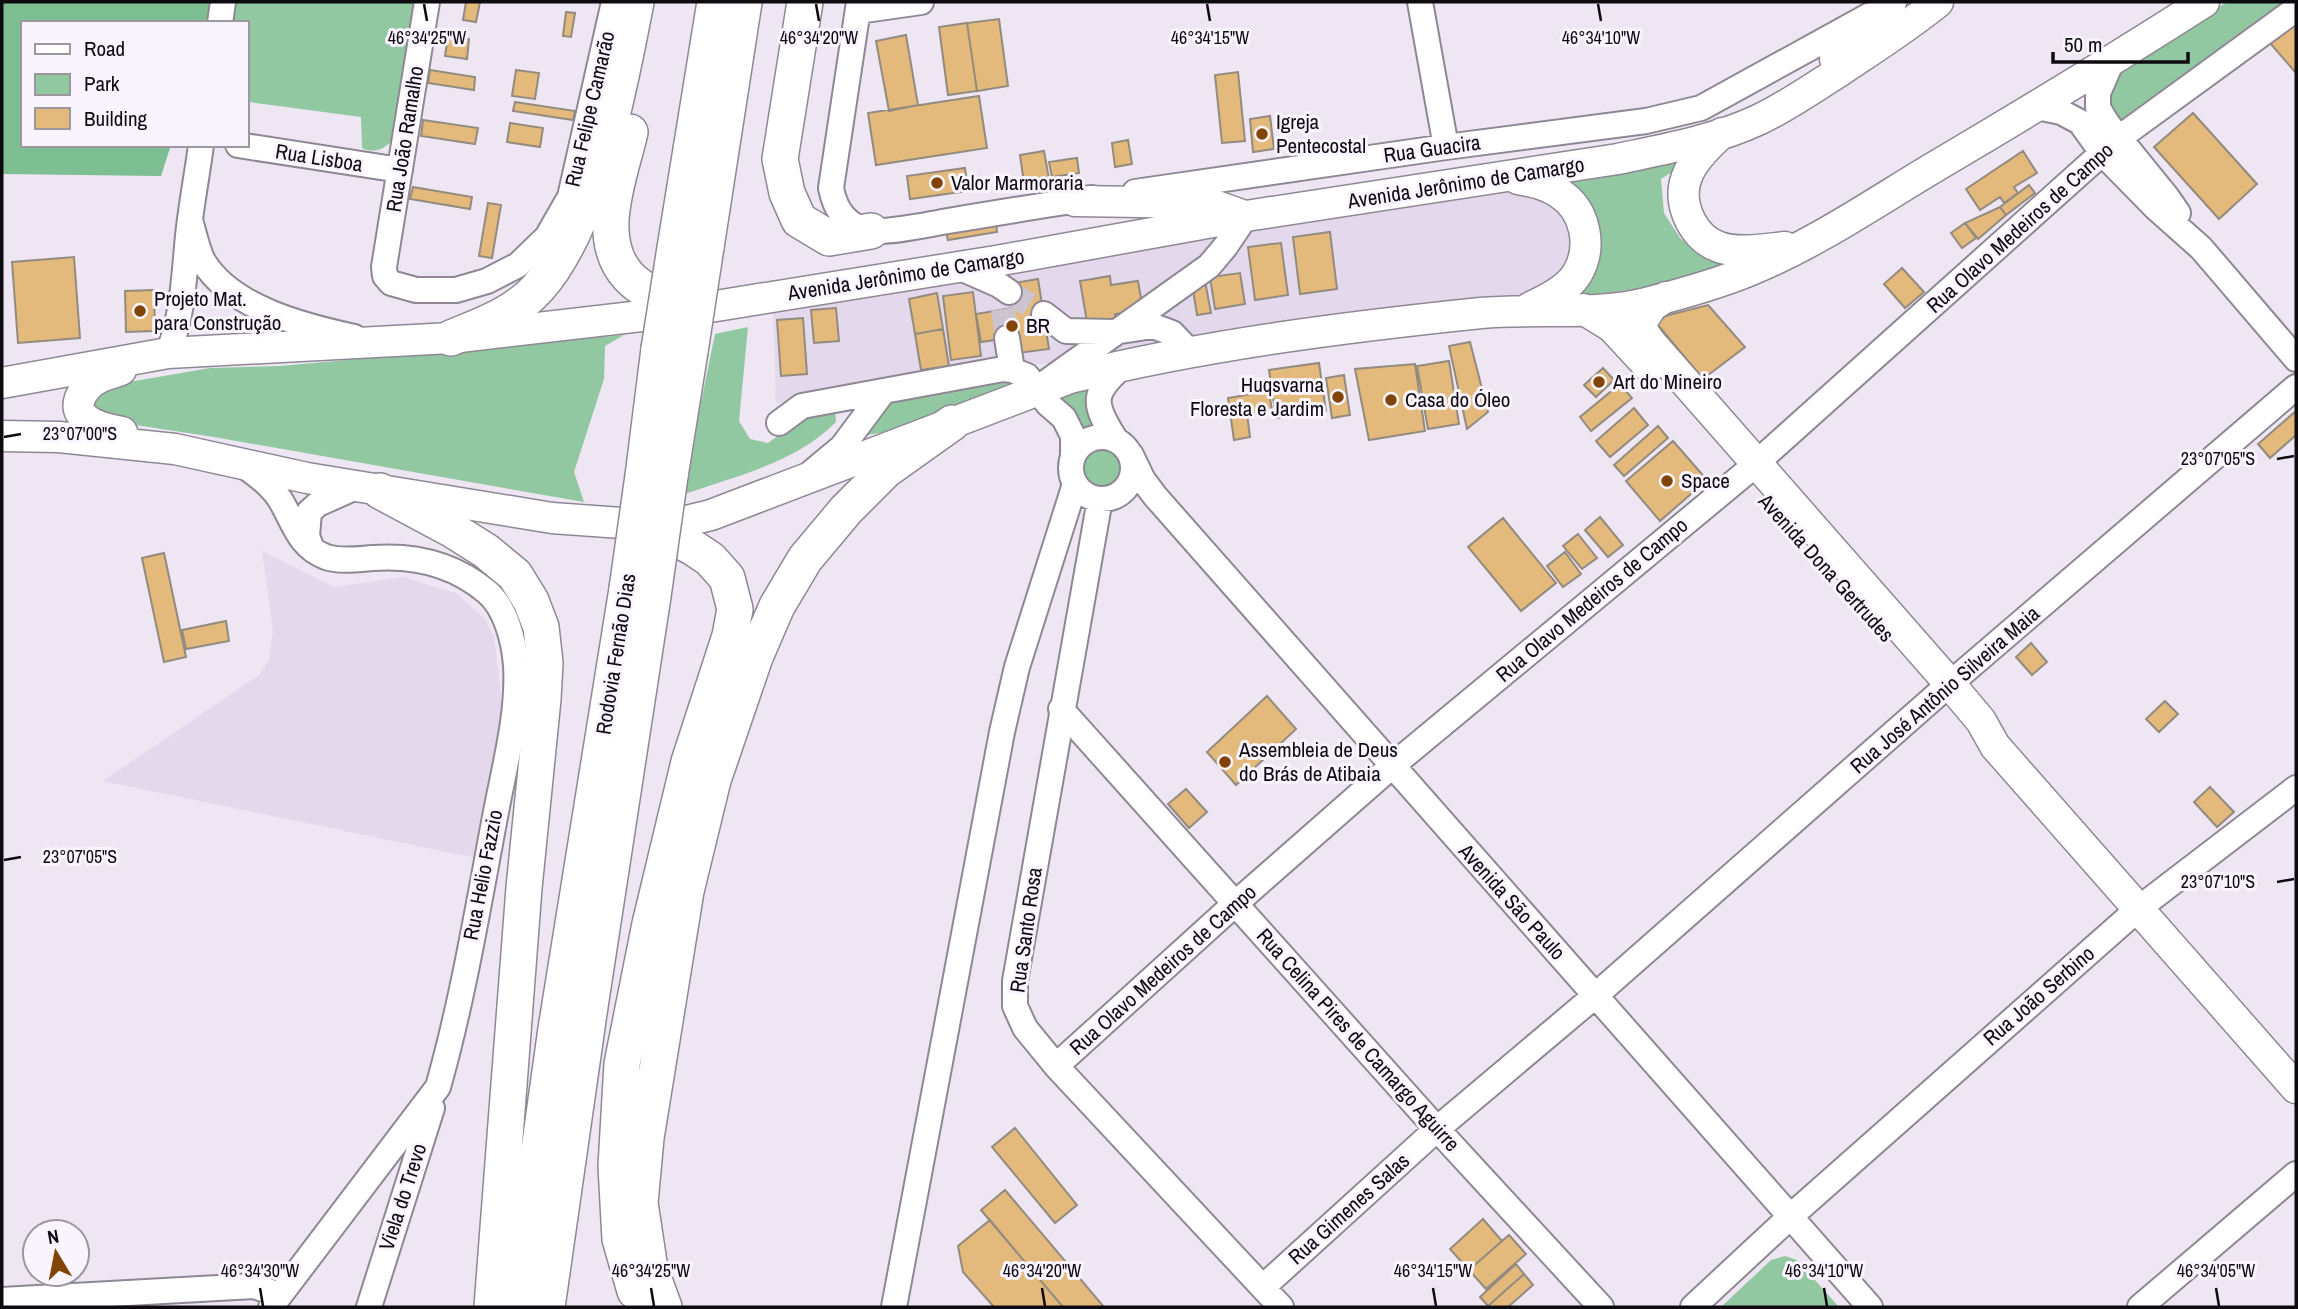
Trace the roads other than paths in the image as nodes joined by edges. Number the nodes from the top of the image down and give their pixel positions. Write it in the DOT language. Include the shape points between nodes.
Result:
graph roads {
  1 [pos="223,2"];
  2 [pos="427,2"];
  3 [pos="614,2"];
  4 [pos="636,2"];
  5 [pos="656,2"];
  6 [pos="715,2"];
  7 [pos="744,2"];
  8 [pos="806,2"];
  9 [pos="921,2"];
  10 [pos="1420,2"];
  11 [pos="1938,2"];
  12 [pos="2204,2"];
  13 [pos="1888,4"];
  14 [pos="859,6"];
  15 [pos="2296,9"];
  16 [pos="220,21"];
  17 [pos="2112,61"];
  18 [pos="1798,98"];
  19 [pos="2037,107"];
  20 [pos="1722,133"];
  21 [pos="2111,146"];
  22 [pos="201,147"];
  23 [pos="248,147"];
  24 [pos="1446,147"];
  25 [pos="400,170"];
  26 [pos="1508,177"];
  27 [pos="1075,201"];
  28 [pos="1246,216"];
  29 [pos="190,220"];
  30 [pos="872,231"];
  31 [pos="1803,245"];
  32 [pos="691,247"];
  33 [pos="385,276"];
  34 [pos="1667,297"];
  35 [pos="1583,309"];
  36 [pos="1525,310"];
  37 [pos="685,311"];
  38 [pos="1044,314"];
  39 [pos="1114,332"];
  40 [pos="451,338"];
  41 [pos="1007,338"];
  42 [pos="376,342"];
  43 [pos="1643,347"];
  44 [pos="1190,352"];
  45 [pos="162,354"];
  46 [pos="2296,359"];
  47 [pos="1125,364"];
  48 [pos="1012,370"];
  49 [pos="2,383"];
  50 [pos="2296,387"];
  51 [pos="1037,390"];
  52 [pos="883,392"];
  53 [pos="779,423"];
  54 [pos="952,423"];
  55 [pos="2,436"];
  56 [pos="1124,447"];
  57 [pos="176,449"];
  58 [pos="1073,456"];
  59 [pos="239,462"];
  60 [pos="1750,469"];
  61 [pos="806,477"];
  62 [pos="1075,484"];
  63 [pos="368,489"];
  64 [pos="1155,496"];
  65 [pos="1110,497"];
  66 [pos="649,525"];
  67 [pos="312,550"];
  68 [pos="640,593"];
  69 [pos="1944,689"];
  70 [pos="1061,709"];
  71 [pos="1392,766"];
  72 [pos="2296,788"];
  73 [pos="1236,903"];
  74 [pos="2138,909"];
  75 [pos="1596,995"];
  76 [pos="589,1013"];
  77 [pos="1056,1066"];
  78 [pos="438,1087"];
  79 [pos="2296,1088"];
  80 [pos="1437,1129"];
  81 [pos="2296,1174"];
  82 [pos="1791,1216"];
  83 [pos="1263,1287"];
  84 [pos="275,1301"];
  85 [pos="6,1302"];
  86 [pos="369,1307"];
  87 [pos="492,1307"];
  88 [pos="517,1307"];
  89 [pos="547,1307"];
  90 [pos="562,1307"];
  91 [pos="640,1307"];
  92 [pos="664,1307"];
  93 [pos="894,1307"];
  94 [pos="1282,1307"];
  95 [pos="1601,1307"];
  96 [pos="1693,1307"];
  97 [pos="1870,1307"];
  98 [pos="2140,1307"];
  1 -- 16 [label="street"];
  2 -- 25 [label="street, Rua João Ramalho"];
  3 -- 33 [label="street, Rua Felipe Camarão" via="570,197 547,237 518,265 488,281 456,290 416,290 391,284"];
  4 -- 40 [label="highway" via="622,75 575,230 537,290 502,317"];
  5 -- 37 [label="highway" via="611,230 615,257 629,277"];
  6 -- 32 [label="highway, Rodovia Fernão Dias"];
  7 -- 32 [label="highway, Rodovia Fernão Dias"];
  8 -- 30 [label="highway" via="780,159 787,193 799,220 829,238"];
  9 -- 14 [label="street"];
  10 -- 24 [label="street"];
  11 -- 18 [label="main road, Avenida Jerônimo de Camargo"];
  12 -- 17 [label="main road"];
  13 -- 18 [label="main road, Avenida Jerônimo de Camargo"];
  13 -- 24 [label="street, Rua Guacira" via="1701,108 1646,121"];
  14 -- 30 [label="street" via="831,188 834,204 844,217"];
  15 -- 21 [label="street, Rua Olavo Medeiros de Campo"];
  17 -- 19 [label="main road"];
  17 -- 21 [label="street" via="2098,93 2098,108 2107,123"];
  18 -- 20 [label="main road, Avenida Jerônimo de Camargo"];
  19 -- 21 [label="street" via="2062,112"];
  19 -- 31 [label="main road"];
  20 -- 26 [label="main road, Avenida Jerônimo de Camargo" via="1618,159"];
  20 -- 31 [label="main road" via="1699,154 1683,182 1685,210 1697,232 1719,247 1752,251"];
  21 -- 46 [label="street" via="2156,208 2201,248"];
  21 -- 60 [label="street, Rua Olavo Medeiros de Campo"];
  22 -- 29 [label="street"];
  23 -- 25 [label="street, Rua Lisboa"];
  24 -- 27 [label="street, Rua Guacira"];
  25 -- 33 [label="street, Rua João Ramalho"];
  26 -- 28 [label="main road, Avenida Jerônimo de Camargo"];
  26 -- 36 [label="main road" via="1540,183 1561,194 1577,211 1587,234 1576,275 1552,297"];
  27 -- 28 [label="main road" via="1208,203"];
  27 -- 30 [label="street, Rua Guacira"];
  28 -- 37 [label="main road, Avenida Jerônimo de Camargo" via="1002,287 958,267"];
  28 -- 39 [label="street" via="1209,266"];
  29 -- 42 [label="street" via="203,260 223,286 262,308 316,328"];
  29 -- 45 [label="street" via="179,316 175,335"];
  31 -- 34 [label="main road" via="1753,270"];
  32 -- 68 [label="highway, Rodovia Fernão Dias, bridge"];
  34 -- 35 [label="main road" via="1643,304"];
  34 -- 43 [label="main road" via="1652,306 1641,323"];
  35 -- 36 [label="main road"];
  35 -- 43 [label="main road, Avenida Dona Gertrudes"];
  36 -- 44 [label="main road" via="1376,325"];
  37 -- 40 [label="main road, Avenida Jerônimo de Camargo"];
  38 -- 39 [label="street" via="1066,331"];
  39 -- 44 [label="street" via="1153,326 1172,333"];
  39 -- 51 [label="street"];
  40 -- 42 [label="main road, Avenida Jerônimo de Camargo"];
  41 -- 48 [label="street"];
  42 -- 45 [label="main road, Avenida Jerônimo de Camargo"];
  43 -- 60 [label="main road, Avenida Dona Gertrudes"];
  44 -- 47 [label="main road"];
  45 -- 49 [label="main road, Avenida Jerônimo de Camargo"];
  45 -- 57 [label="main road" via="97,378 78,402 80,414 89,422"];
  47 -- 51 [label="main road"];
  47 -- 56 [label="street, Avenida São Paulo" via="1099,393 1100,411"];
  48 -- 51 [label="street" via="1027,376"];
  48 -- 52 [label="street"];
  50 -- 69 [label="street, Rua José Antônio Silveira Maia"];
  51 -- 54 [label="main road"];
  51 -- 58 [label="street" via="1064,418 1073,436"];
  52 -- 53 [label="street" via="802,406"];
  52 -- 61 [label="street" via="842,447"];
  54 -- 61 [label="main road"];
  54 -- 92 [label="highway" via="886,470 805,559 777,606 713,780 686,891 646,1138 640,1203 650,1269"];
  55 -- 57 [label="main road"];
  56 -- 58 [label="street" via="1106,437 1095,437"];
  56 -- 64 [label="street, Avenida São Paulo"];
  56 -- 65 [label="street" via="1134,466 1132,476 1128,486"];
  57 -- 59 [label="main road"];
  58 -- 62 [label="street" via="1070,465"];
  59 -- 63 [label="main road"];
  59 -- 67 [label="street" via="280,499 300,539"];
  60 -- 69 [label="main road, Avenida Dona Gertrudes"];
  60 -- 71 [label="street, Rua Olavo Medeiros de Campo"];
  61 -- 66 [label="main road" via="711,515"];
  62 -- 65 [label="street" via="1090,497"];
  62 -- 93 [label="street" via="1017,667 1002,732"];
  63 -- 66 [label="main road" via="552,518"];
  63 -- 67 [label="street" via="318,504 309,512 307,536"];
  63 -- 87 [label="highway" via="486,551 515,575 541,627 543,699"];
  64 -- 65 [label="street"];
  64 -- 71 [label="street, Avenida São Paulo"];
  65 -- 70 [label="street, Rua Santo Rosa"];
  66 -- 91 [label="highway" via="710,559 727,578 735,609 688,762 622,1064 616,1166 620,1239"];
  67 -- 78 [label="street, Rua Helio Fazzio" via="346,560 405,557 449,569 490,594 503,613 511,638 516,665 514,710 481,892"];
  68 -- 76 [label="highway, Rodovia Fernão Dias"];
  68 -- 88 [label="highway, Rodovia Fernão Dias" via="556,1029"];
  69 -- 74 [label="main road, Avenida Dona Gertrudes" via="1981,721 1995,746"];
  69 -- 75 [label="street, Rua José Antônio Silveira Maia"];
  70 -- 73 [label="street, Rua Celina Pires de Camargo Aguirre"];
  70 -- 77 [label="street, Rua Santo Rosa" via="1015,981 1015,1006 1025,1028"];
  71 -- 73 [label="street, Rua Olavo Medeiros de Campo"];
  71 -- 75 [label="street, Avenida São Paulo"];
  72 -- 74 [label="street, Rua João Serbino"];
  73 -- 77 [label="street, Rua Olavo Medeiros de Campo"];
  73 -- 80 [label="street, Rua Celina Pires de Camargo Aguirre"];
  74 -- 79 [label="main road, Avenida Dona Gertrudes"];
  74 -- 82 [label="street, Rua João Serbino"];
  75 -- 80 [label="street, Rua Gimenes Salas"];
  75 -- 82 [label="street, Avenida São Paulo"];
  76 -- 89 [label="highway, Rodovia Fernão Dias"];
  76 -- 90 [label="highway"];
  77 -- 83 [label="street, Rua Santo Rosa"];
  78 -- 84 [label="street, Rua Helio Fazzio"];
  78 -- 86 [label="street, Viela do Trevo"];
  80 -- 83 [label="street, Rua Gimenes Salas"];
  80 -- 95 [label="street, Rua Celina Pires de Camargo Aguirre"];
  81 -- 98 [label="street"];
  82 -- 96 [label="street, Rua João Serbino"];
  82 -- 97 [label="street, Avenida São Paulo"];
  83 -- 94 [label="street, Rua Santo Rosa"];
  84 -- 85 [label="street" via="254,1286"];
}
